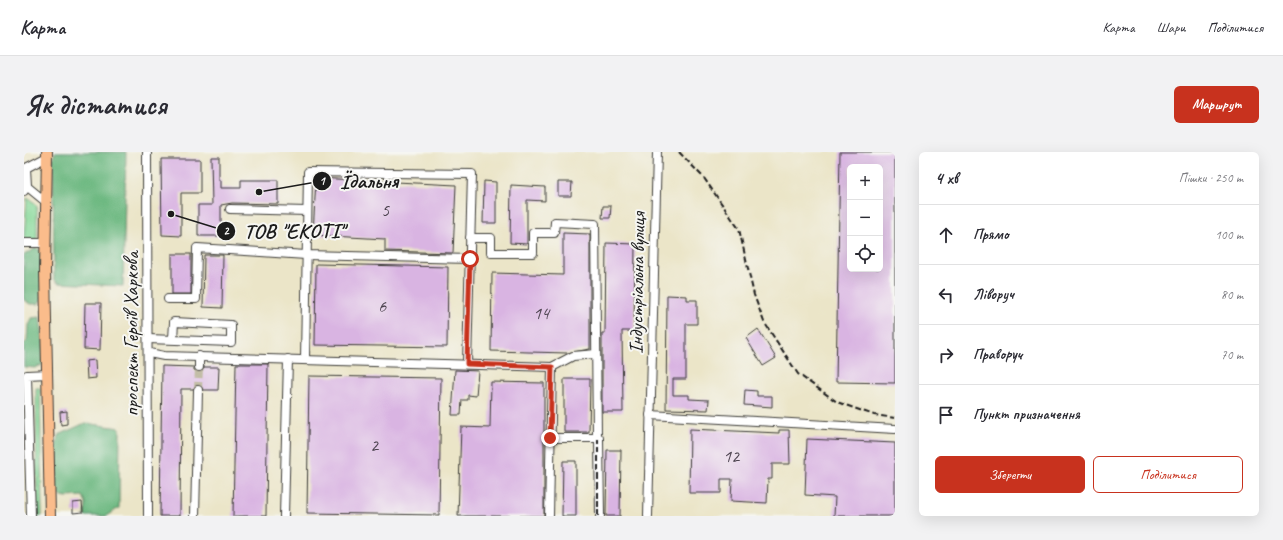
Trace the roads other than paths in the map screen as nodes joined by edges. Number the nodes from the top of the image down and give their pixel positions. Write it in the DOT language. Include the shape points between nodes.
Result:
graph roads {
  1 [pos="147,152"];
  2 [pos="657,152"];
  3 [pos="47,154"];
  4 [pos="25,187"];
  5 [pos="46,202"];
  6 [pos="230,209"];
  7 [pos="307,211"];
  8 [pos="470,238"];
  9 [pos="24,243"];
  10 [pos="45,243"];
  11 [pos="306,255"];
  12 [pos="470,259"];
  13 [pos="168,299"];
  14 [pos="148,339"];
  15 [pos="173,339"];
  16 [pos="149,353"];
  17 [pos="596,354"];
  18 [pos="199,356"];
  19 [pos="288,359"];
  20 [pos="305,360"];
  21 [pos="467,364"];
  22 [pos="199,367"];
  23 [pos="552,367"];
  24 [pos="48,374"];
  25 [pos="25,375"];
  26 [pos="198,390"];
  27 [pos="650,415"];
  28 [pos="895,429"];
  29 [pos="550,438"];
  30 [pos="597,438"];
  31 [pos="27,452"];
  32 [pos="31,516"];
  33 [pos="50,516"];
  34 [pos="148,516"];
  35 [pos="195,516"];
  36 [pos="284,516"];
  37 [pos="549,516"];
  38 [pos="600,516"];
  39 [pos="648,516"];
  1 -- 14 [label="street, проспект Героїв Харкова"];
  2 -- 27 [label="street, Індустріальна вулиця"];
  3 -- 4 [label="street" via="26,168"];
  3 -- 5 [label="main road"];
  4 -- 5 [label="street"];
  5 -- 10 [label="main road"];
  6 -- 7 [label="street"];
  7 -- 8 [label="street" via="308,172 472,174"];
  7 -- 11 [label="street"];
  8 -- 12 [label="street"];
  8 -- 17 [label="street" via="491,238 491,253 533,253 533,233 554,233 555,222 595,224"];
  9 -- 10 [label="street"];
  10 -- 24 [label="main road"];
  11 -- 12 [label="street"];
  11 -- 13 [label="street" via="197,248 196,299"];
  11 -- 20 [label="street"];
  12 -- 21 [label="street"];
  14 -- 15 [label="street"];
  14 -- 16 [label="street, проспект Героїв Харкова"];
  15 -- 15 [label="street" via="231,342 231,325 174,322"];
  16 -- 18 [label="street" via="164,356"];
  16 -- 34 [label="street, проспект Героїв Харкова"];
  17 -- 23 [label="street" via="573,356"];
  17 -- 30 [label="street"];
  18 -- 19 [label="street"];
  18 -- 22 [label="street"];
  19 -- 20 [label="street"];
  19 -- 36 [label="street"];
  20 -- 21 [label="street"];
  21 -- 23 [label="street"];
  23 -- 29 [label="street"];
  24 -- 25 [label="street"];
  24 -- 33 [label="main road"];
  25 -- 31 [label="street"];
  26 -- 35 [label="street"];
  27 -- 28 [label="street"];
  27 -- 39 [label="street, Індустріальна вулиця"];
  29 -- 30 [label="street"];
  29 -- 37 [label="street"];
  30 -- 38 [label="street" via="600,438"];
  31 -- 32 [label="street"];
}
